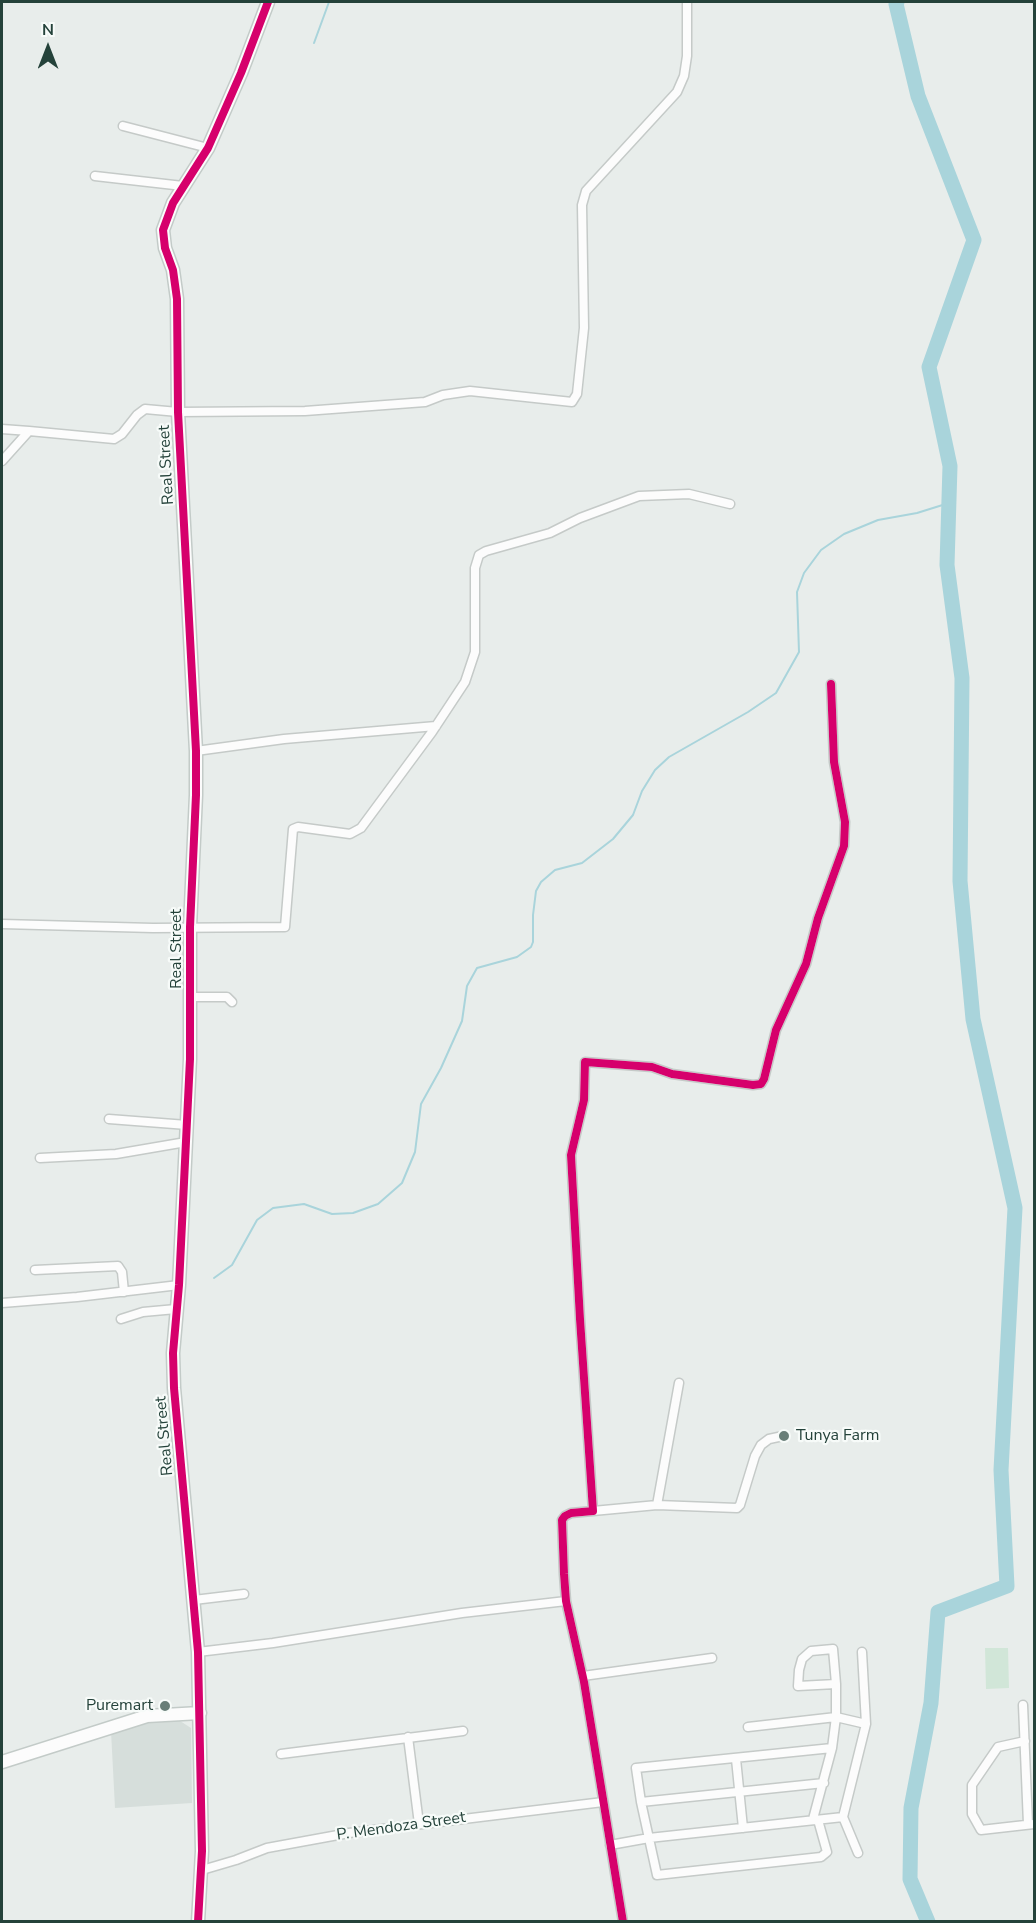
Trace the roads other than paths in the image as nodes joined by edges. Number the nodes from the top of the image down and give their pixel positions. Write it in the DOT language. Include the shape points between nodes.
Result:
graph roads {
  1 [pos="268,2"];
  2 [pos="687,2"];
  3 [pos="123,126"];
  4 [pos="208,148"];
  5 [pos="94,176"];
  6 [pos="183,186"];
  7 [pos="178,412"];
  8 [pos="2,429"];
  9 [pos="29,431"];
  10 [pos="2,460"];
  11 [pos="730,504"];
  12 [pos="831,684"];
  13 [pos="436,726"];
  14 [pos="196,751"];
  15 [pos="2,924"];
  16 [pos="189,927"];
  17 [pos="190,997"];
  18 [pos="232,1002"];
  19 [pos="109,1119"];
  20 [pos="187,1125"];
  21 [pos="186,1142"];
  22 [pos="40,1158"];
  23 [pos="35,1270"];
  24 [pos="179,1286"];
  25 [pos="124,1292"];
  26 [pos="2,1303"];
  27 [pos="176,1309"];
  28 [pos="121,1319"];
  29 [pos="679,1383"];
  30 [pos="783,1436"];
  31 [pos="657,1505"];
  32 [pos="593,1511"];
  33 [pos="244,1594"];
  34 [pos="194,1600"];
  35 [pos="566,1601"];
  36 [pos="198,1652"];
  37 [pos="862,1652"];
  38 [pos="712,1658"];
  39 [pos="583,1676"];
  40 [pos="836,1684"];
  41 [pos="1023,1706"];
  42 [pos="200,1713"];
  43 [pos="836,1717"];
  44 [pos="866,1724"];
  45 [pos="748,1727"];
  46 [pos="463,1731"];
  47 [pos="408,1737"];
  48 [pos="1025,1741"];
  49 [pos="832,1748"];
  50 [pos="281,1754"];
  51 [pos="736,1759"];
  52 [pos="2,1762"];
  53 [pos="824,1783"];
  54 [pos="739,1792"];
  55 [pos="603,1802"];
  56 [pos="641,1802"];
  57 [pos="843,1817"];
  58 [pos="815,1820"];
  59 [pos="419,1824"];
  60 [pos="1031,1824"];
  61 [pos="743,1828"];
  62 [pos="649,1838"];
  63 [pos="610,1845"];
  64 [pos="858,1853"];
  65 [pos="202,1870"];
  66 [pos="198,1922"];
  67 [pos="623,1922"];
  1 -- 4 [label="street, Real Street"];
  2 -- 7 [label="street" via="686,66 677,92 586,192 582,205 584,328 577,394 572,402 470,391 425,402 381,406"];
  3 -- 4 [label="street"];
  4 -- 6 [label="street, Real Street"];
  5 -- 6 [label="street"];
  6 -- 7 [label="street, Real Street" via="163,230 177,299"];
  7 -- 9 [label="street" via="145,410 114,439"];
  7 -- 14 [label="street, Real Street"];
  8 -- 9 [label="street"];
  9 -- 10 [label="street"];
  11 -- 13 [label="street" via="689,494 639,496 479,555 475,568 475,652 465,682"];
  12 -- 32 [label="street" via="834,762 845,822 844,846 806,964 776,1030 761,1084 672,1074 652,1067 585,1062 584,1100 571,1155"];
  13 -- 14 [label="street"];
  13 -- 16 [label="street" via="361,828 350,834 293,829 285,927"];
  14 -- 16 [label="street, Real Street"];
  15 -- 16 [label="street"];
  16 -- 17 [label="street, Real Street"];
  17 -- 18 [label="street" via="226,998"];
  17 -- 20 [label="street, Real Street"];
  19 -- 20 [label="street"];
  20 -- 21 [label="street, Real Street"];
  21 -- 22 [label="street" via="116,1154"];
  21 -- 24 [label="street, Real Street"];
  23 -- 25 [label="street" via="118,1266"];
  24 -- 25 [label="street"];
  24 -- 27 [label="street, Real Street"];
  25 -- 26 [label="street"];
  27 -- 28 [label="street"];
  27 -- 34 [label="street, Real Street" via="174,1388"];
  29 -- 31 [label="street"];
  30 -- 31 [label="street" via="761,1445 737,1508"];
  31 -- 32 [label="street"];
  32 -- 35 [label="street" via="571,1513 562,1520"];
  33 -- 34 [label="street"];
  34 -- 36 [label="street, Real Street"];
  35 -- 36 [label="street"];
  35 -- 39 [label="street"];
  36 -- 42 [label="street, Real Street"];
  37 -- 44 [label="street"];
  38 -- 39 [label="street"];
  39 -- 55 [label="street"];
  40 -- 40 [label="street" via="798,1686 802,1659 811,1651 833,1649"];
  40 -- 43 [label="street"];
  41 -- 48 [label="street"];
  42 -- 52 [label="street" via="147,1716"];
  42 -- 65 [label="street, Real Street"];
  43 -- 44 [label="street"];
  43 -- 45 [label="street"];
  43 -- 49 [label="street"];
  44 -- 57 [label="street"];
  46 -- 47 [label="street"];
  47 -- 50 [label="street"];
  47 -- 59 [label="street"];
  48 -- 60 [label="street"];
  48 -- 60 [label="street" via="998,1747 972,1785 972,1814 981,1830"];
  49 -- 51 [label="street"];
  49 -- 53 [label="street"];
  51 -- 54 [label="street"];
  51 -- 56 [label="street" via="636,1768"];
  53 -- 54 [label="street"];
  53 -- 58 [label="street"];
  54 -- 56 [label="street"];
  54 -- 61 [label="street"];
  55 -- 59 [label="street, P. Mendoza Street"];
  55 -- 63 [label="street"];
  56 -- 62 [label="street"];
  57 -- 58 [label="street"];
  57 -- 64 [label="street"];
  58 -- 61 [label="street"];
  58 -- 62 [label="street" via="827,1852 821,1857 657,1875"];
  59 -- 65 [label="street, P. Mendoza Street" via="267,1848"];
  61 -- 62 [label="street"];
  62 -- 63 [label="street"];
  63 -- 67 [label="street"];
  65 -- 66 [label="street, Real Street"];
}
